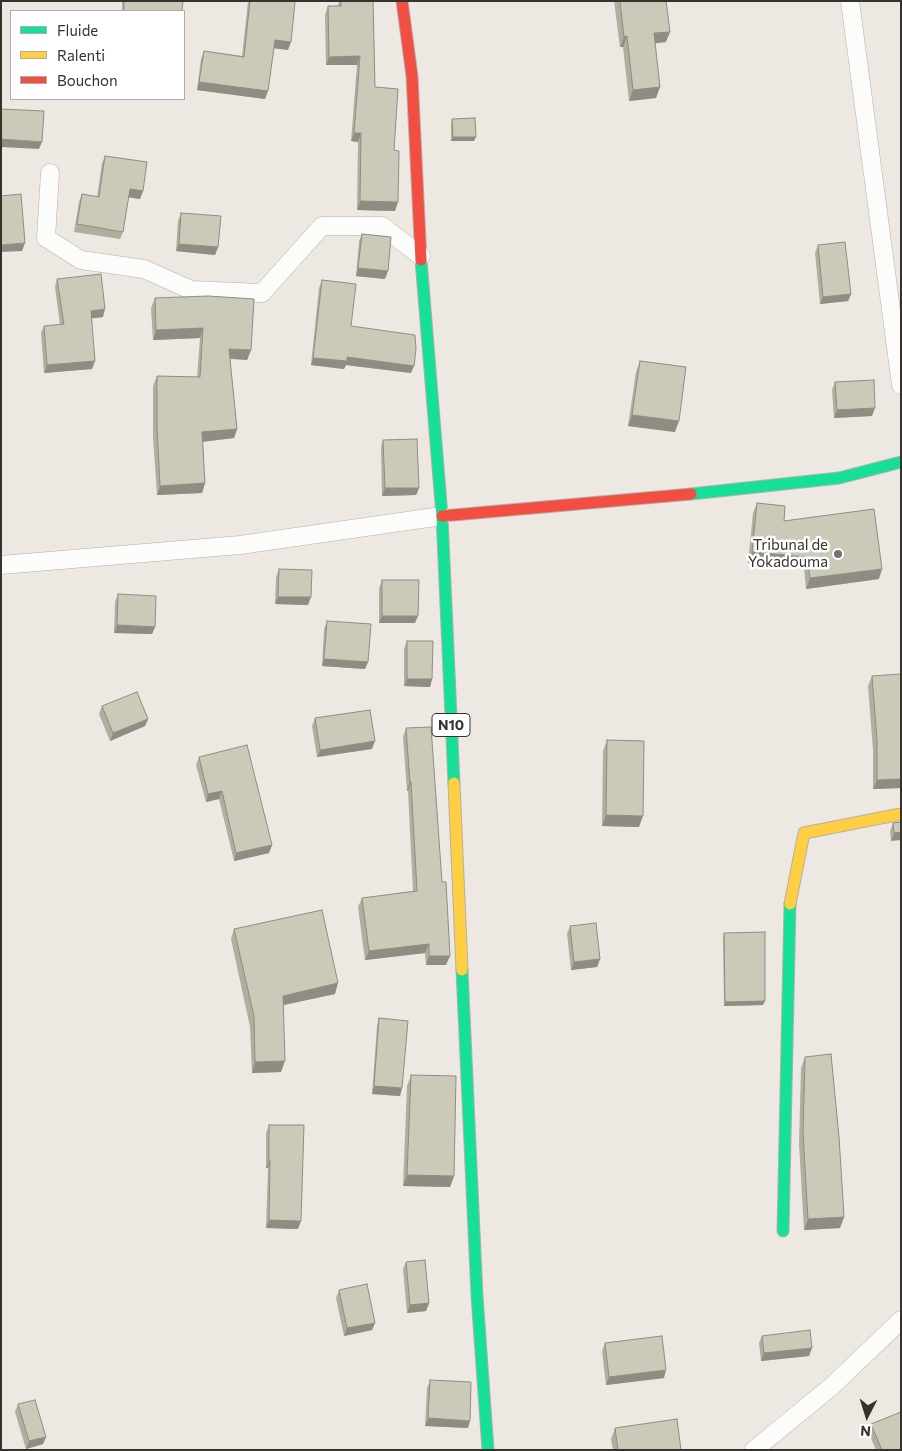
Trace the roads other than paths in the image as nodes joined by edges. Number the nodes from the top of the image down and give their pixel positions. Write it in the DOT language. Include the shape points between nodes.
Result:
graph roads {
  1 [pos="402,1"];
  2 [pos="850,1"];
  3 [pos="50,173"];
  4 [pos="421,256"];
  5 [pos="901,385"];
  6 [pos="901,462"];
  7 [pos="442,516"];
  8 [pos="1,565"];
  9 [pos="901,814"];
  10 [pos="783,1231"];
  11 [pos="901,1320"];
  12 [pos="488,1450"];
  13 [pos="754,1450"];
  1 -- 4 [label="main road, N10" via="412,76"];
  2 -- 5 [label="street"];
  3 -- 4 [label="street" via="46,238 81,260 144,269 191,290 262,294 322,226 382,226"];
  4 -- 7 [label="main road, N10"];
  6 -- 7 [label="main road" via="839,478"];
  7 -- 8 [label="street" via="240,545"];
  7 -- 12 [label="main road, N10" via="477,1296"];
  9 -- 10 [label="main road" via="804,832 790,897"];
  11 -- 13 [label="street" via="832,1386"];
}
